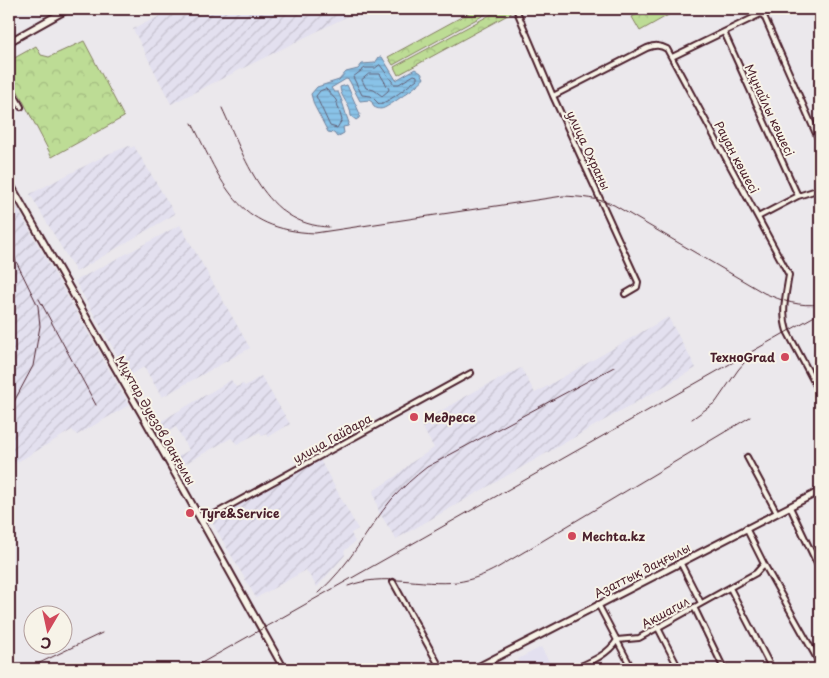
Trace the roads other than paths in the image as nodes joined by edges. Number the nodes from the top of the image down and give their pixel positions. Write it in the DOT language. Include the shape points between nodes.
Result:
graph roads {
  1 [pos="68,9"];
  2 [pos="516,9"];
  3 [pos="761,9"];
  4 [pos="817,9"];
  5 [pos="761,14"];
  6 [pos="820,15"];
  7 [pos="724,32"];
  8 [pos="9,42"];
  9 [pos="672,57"];
  10 [pos="9,85"];
  11 [pos="553,96"];
  12 [pos="21,107"];
  13 [pos="820,143"];
  14 [pos="9,182"];
  15 [pos="820,188"];
  16 [pos="798,196"];
  17 [pos="758,216"];
  18 [pos="625,294"];
  19 [pos="471,374"];
  20 [pos="820,393"];
  21 [pos="746,456"];
  22 [pos="820,491"];
  23 [pos="790,507"];
  24 [pos="777,513"];
  25 [pos="202,521"];
  26 [pos="746,528"];
  27 [pos="680,562"];
  28 [pos="764,564"];
  29 [pos="820,570"];
  30 [pos="394,582"];
  31 [pos="730,588"];
  32 [pos="701,603"];
  33 [pos="598,604"];
  34 [pos="694,607"];
  35 [pos="657,626"];
  36 [pos="617,640"];
  37 [pos="584,664"];
  38 [pos="820,664"];
  39 [pos="284,669"];
  40 [pos="441,669"];
  41 [pos="474,669"];
  42 [pos="574,669"];
  43 [pos="586,669"];
  44 [pos="632,669"];
  45 [pos="679,669"];
  46 [pos="724,669"];
  47 [pos="772,669"];
  1 -- 8 [label="main road"];
  2 -- 11 [label="street, улица Охраны"];
  3 -- 5 [label="street"];
  4 -- 6 [label="street"];
  5 -- 7 [label="street"];
  5 -- 13 [label="street"];
  7 -- 9 [label="street"];
  7 -- 16 [label="street, Мұнайлы көшесі"];
  9 -- 11 [label="street" via="667,49 654,46"];
  9 -- 17 [label="street, Рауан көшесі"];
  10 -- 12 [label="street"];
  11 -- 18 [label="street, улица Охраны" via="638,282 637,287"];
  14 -- 25 [label="main road, Мұхтар Әуезов даңғылы"];
  15 -- 16 [label="street"];
  16 -- 17 [label="street"];
  17 -- 20 [label="street, Рауан көшесі" via="789,275 783,312 787,331"];
  19 -- 25 [label="street, улица Гайдара"];
  21 -- 24 [label="street"];
  22 -- 23 [label="main road, Азаттық даңғылы"];
  23 -- 24 [label="main road, Азаттық даңғылы"];
  23 -- 29 [label="street"];
  24 -- 26 [label="main road, Азаттық даңғылы"];
  25 -- 39 [label="main road, Мұхтар Әуезов даңғылы"];
  26 -- 27 [label="main road, Азаттық даңғылы"];
  26 -- 28 [label="street"];
  27 -- 32 [label="street"];
  27 -- 33 [label="main road, Азаттық даңғылы"];
  28 -- 31 [label="street, Акшагил" via="756,573"];
  28 -- 38 [label="street"];
  30 -- 40 [label="street"];
  31 -- 32 [label="street, Акшагил"];
  31 -- 47 [label="street"];
  32 -- 34 [label="street, Акшагил"];
  33 -- 36 [label="street"];
  33 -- 41 [label="main road, Азаттық даңғылы"];
  34 -- 35 [label="street, Акшагил"];
  34 -- 46 [label="street"];
  35 -- 36 [label="street, Акшагил" via="639,638"];
  35 -- 45 [label="street"];
  36 -- 37 [label="street" via="605,653"];
  36 -- 44 [label="street"];
  37 -- 42 [label="street"];
  37 -- 43 [label="street"];
}
